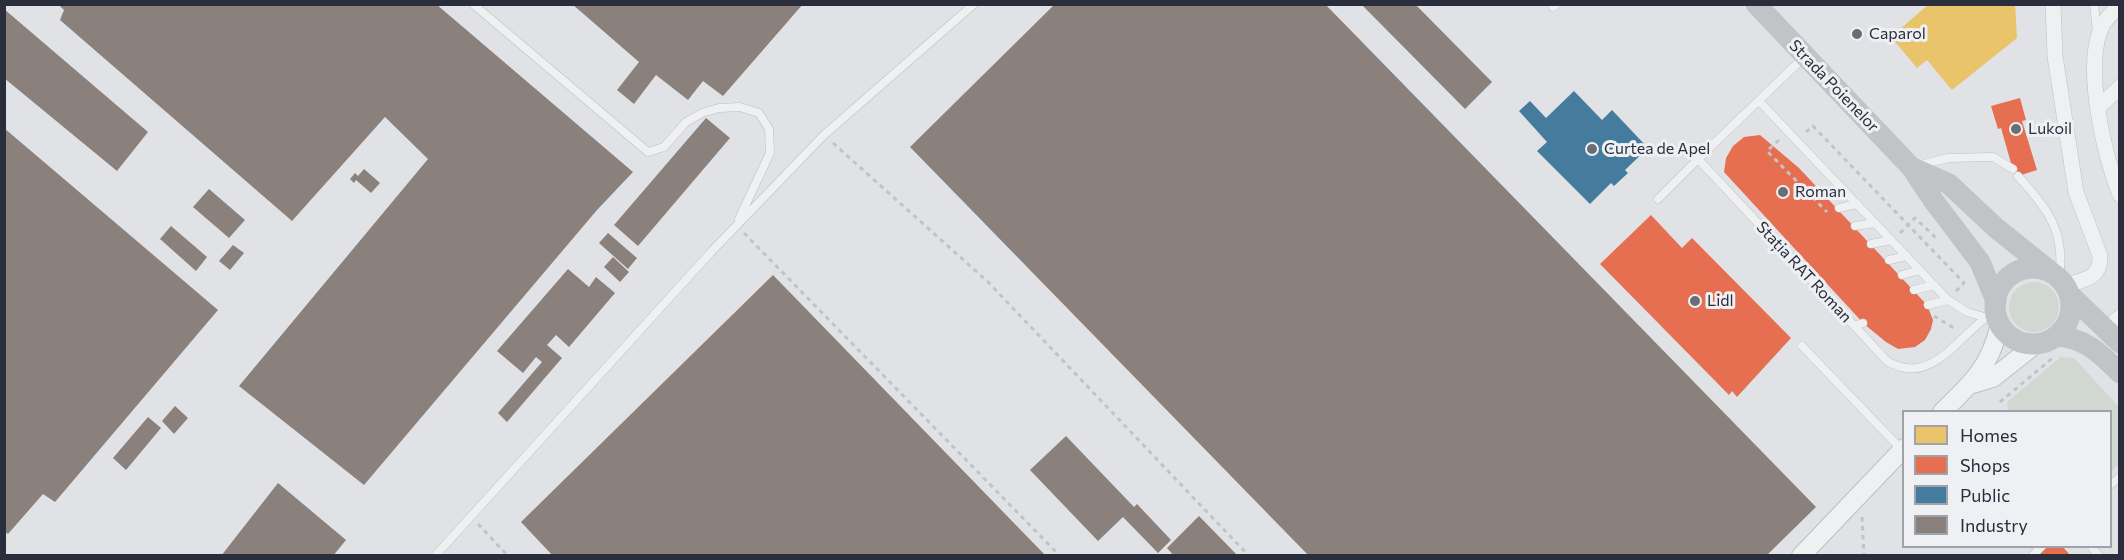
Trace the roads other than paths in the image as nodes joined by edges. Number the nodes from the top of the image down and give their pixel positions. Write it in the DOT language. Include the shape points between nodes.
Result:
graph roads {
  1 [pos="473,4"];
  2 [pos="974,4"];
  3 [pos="1756,4"];
  4 [pos="2053,4"];
  5 [pos="2094,4"];
  6 [pos="2120,5"];
  7 [pos="2098,36"];
  8 [pos="1806,56"];
  9 [pos="2120,87"];
  10 [pos="1759,101"];
  11 [pos="2098,108"];
  12 [pos="1698,159"];
  13 [pos="1911,167"];
  14 [pos="2120,195"];
  15 [pos="1658,199"];
  16 [pos="1857,204"];
  17 [pos="1839,208"];
  18 [pos="1768,221"];
  19 [pos="1757,223"];
  20 [pos="1875,223"];
  21 [pos="736,226"];
  22 [pos="1855,226"];
  23 [pos="1892,240"];
  24 [pos="1871,243"];
  25 [pos="1907,256"];
  26 [pos="1889,260"];
  27 [pos="1920,270"];
  28 [pos="1902,275"];
  29 [pos="2061,283"];
  30 [pos="1934,285"];
  31 [pos="1914,290"];
  32 [pos="1948,300"];
  33 [pos="1928,305"];
  34 [pos="1994,313"];
  35 [pos="1863,323"];
  36 [pos="1854,326"];
  37 [pos="2115,330"];
  38 [pos="2036,344"];
  39 [pos="2057,345"];
  40 [pos="1802,346"];
  41 [pos="2120,373"];
  42 [pos="1972,384"];
  43 [pos="1943,410"];
  44 [pos="1902,448"];
  45 [pos="1902,450"];
  46 [pos="435,555"];
  47 [pos="1801,555"];
  1 -- 21 [label="lane" via="648,152 664,147 686,122 702,113 740,106 759,113 769,129 770,153"];
  2 -- 21 [label="lane" via="824,135"];
  3 -- 8 [label="main road, Strada Poienelor"];
  4 -- 29 [label="street" via="2055,56 2076,192 2101,267 2095,274"];
  5 -- 7 [label="lane"];
  6 -- 7 [label="street"];
  7 -- 11 [label="street"];
  8 -- 10 [label="lane"];
  8 -- 13 [label="main road, Strada Poienelor"];
  9 -- 11 [label="street"];
  10 -- 12 [label="lane"];
  10 -- 16 [label="lane"];
  11 -- 14 [label="street" via="2108,160"];
  12 -- 15 [label="lane"];
  12 -- 19 [label="lane, Stația RAT Roman"];
  13 -- 29 [label="main road, Strada Poienelor" via="1949,184"];
  13 -- 29 [label="lane" via="1948,158 1993,157 2016,173 2046,208 2058,238"];
  13 -- 34 [label="main road, Strada Poienelor" via="1980,262"];
  16 -- 17 [label="lane"];
  16 -- 20 [label="lane"];
  18 -- 19 [label="lane"];
  19 -- 36 [label="lane, Stația RAT Roman" via="1796,259"];
  20 -- 22 [label="lane"];
  20 -- 23 [label="lane"];
  21 -- 46 [label="lane"];
  23 -- 24 [label="lane"];
  23 -- 25 [label="lane"];
  25 -- 26 [label="lane"];
  25 -- 27 [label="lane"];
  27 -- 28 [label="lane"];
  27 -- 30 [label="lane"];
  29 -- 34 [label="main road" via="2042,269 2021,270 2004,282"];
  29 -- 37 [label="main road, Strada Poienelor"];
  29 -- 39 [label="main road" via="2071,306"];
  30 -- 31 [label="lane"];
  30 -- 32 [label="lane"];
  32 -- 33 [label="lane"];
  32 -- 34 [label="lane" via="1967,312"];
  34 -- 36 [label="lane, Stația RAT Roman" via="1949,352 1925,366 1907,368 1888,362"];
  34 -- 38 [label="main road" via="2006,333 2025,344"];
  34 -- 42 [label="street" via="1991,353"];
  35 -- 36 [label="lane"];
  38 -- 39 [label="main road"];
  38 -- 42 [label="street" via="1993,378"];
  39 -- 41 [label="main road" via="2065,337 2085,343"];
  40 -- 44 [label="lane"];
  42 -- 43 [label="street"];
  45 -- 47 [label="street"];
}
